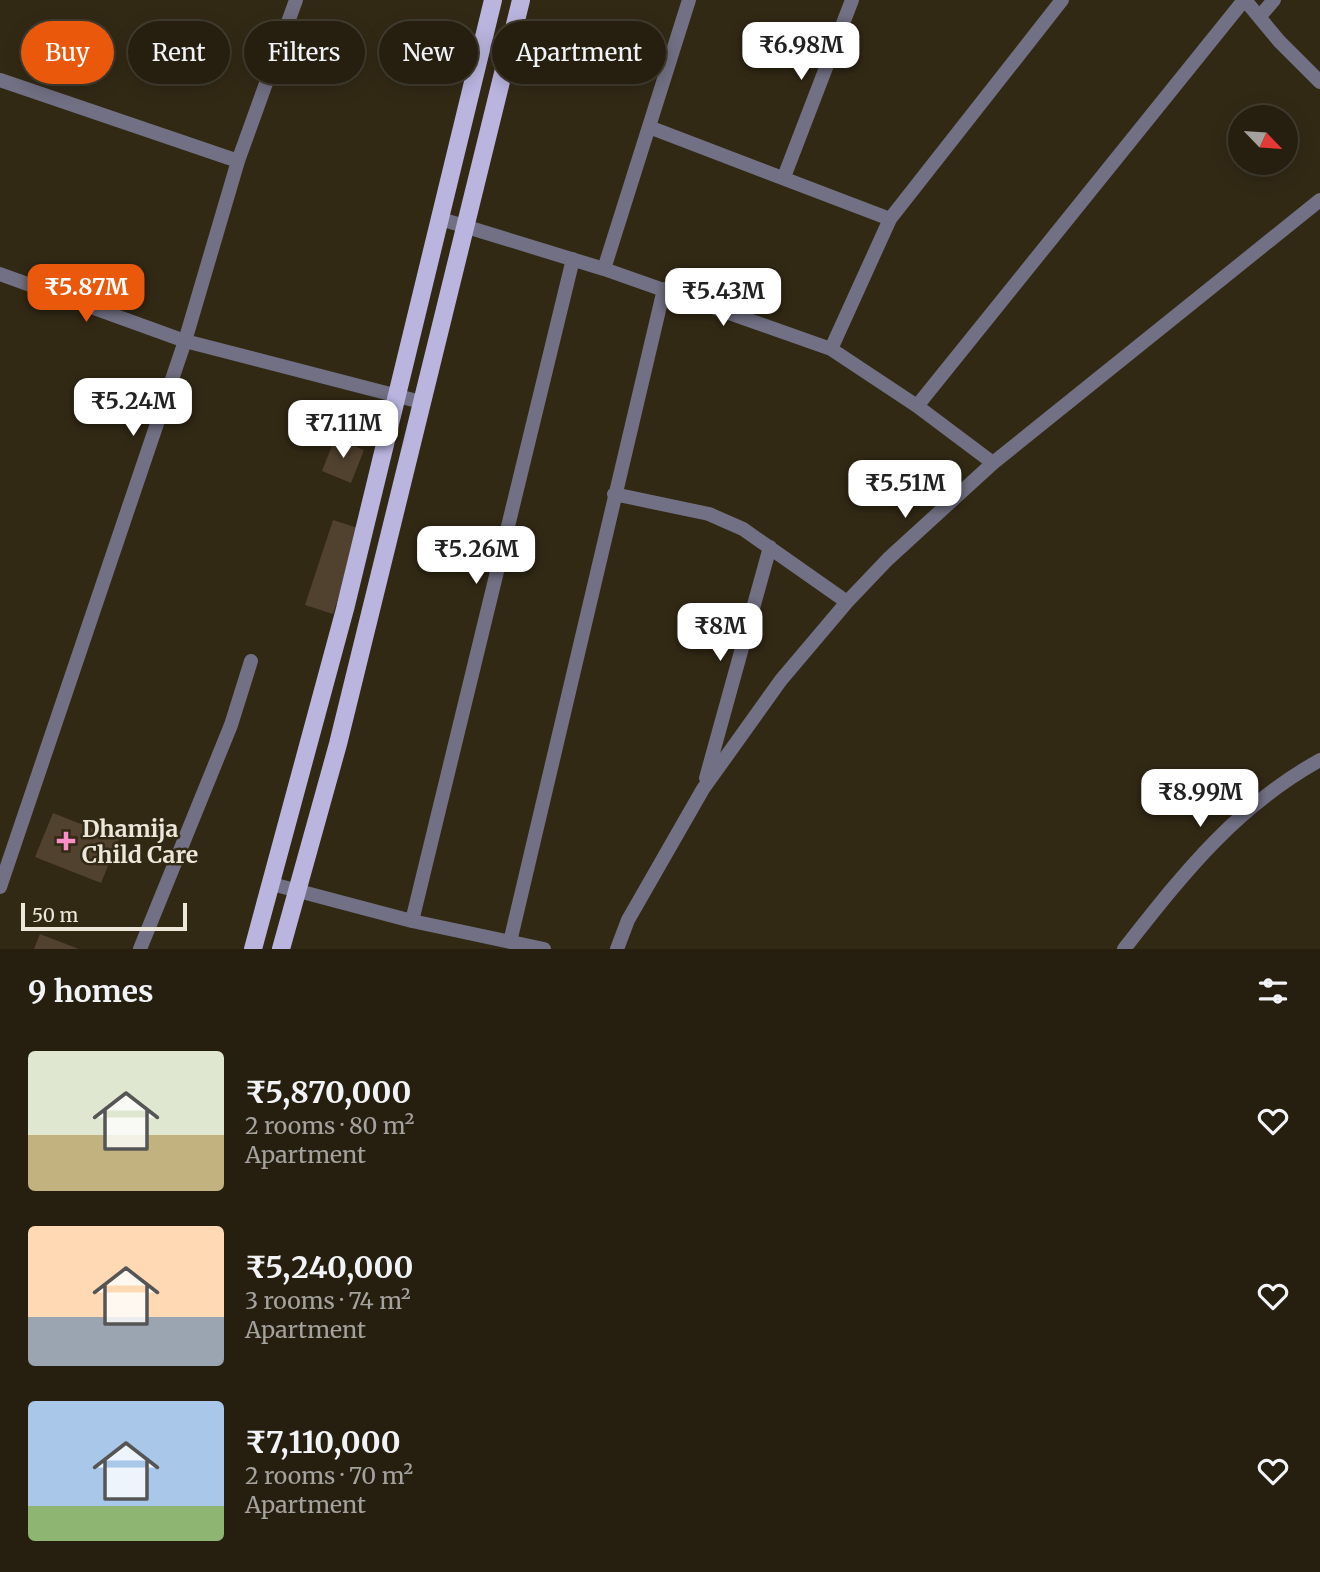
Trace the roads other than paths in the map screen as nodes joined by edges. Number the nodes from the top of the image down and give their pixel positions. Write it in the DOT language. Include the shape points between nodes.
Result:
graph roads {
  1 [pos="296,0"];
  2 [pos="493,0"];
  3 [pos="521,0"];
  4 [pos="689,0"];
  5 [pos="852,0"];
  6 [pos="1062,0"];
  7 [pos="1245,0"];
  8 [pos="1275,0"];
  9 [pos="1260,16"];
  10 [pos="0,80"];
  11 [pos="1320,82"];
  12 [pos="649,127"];
  13 [pos="238,161"];
  14 [pos="784,177"];
  15 [pos="1320,200"];
  16 [pos="441,219"];
  17 [pos="890,219"];
  18 [pos="466,227"];
  19 [pos="573,259"];
  20 [pos="604,269"];
  21 [pos="0,274"];
  22 [pos="664,289"];
  23 [pos="185,341"];
  24 [pos="831,349"];
  25 [pos="396,395"];
  26 [pos="421,402"];
  27 [pos="918,406"];
  28 [pos="993,463"];
  29 [pos="374,485"];
  30 [pos="399,490"];
  31 [pos="614,494"];
  32 [pos="770,547"];
  33 [pos="847,602"];
  34 [pos="251,661"];
  35 [pos="1320,761"];
  36 [pos="703,789"];
  37 [pos="272,884"];
  38 [pos="0,887"];
  39 [pos="297,891"];
  40 [pos="412,921"];
  41 [pos="510,942"];
  42 [pos="140,949"];
  43 [pos="253,949"];
  44 [pos="281,949"];
  45 [pos="544,949"];
  46 [pos="617,949"];
  47 [pos="1124,949"];
  1 -- 13 [label="street"];
  2 -- 16 [label="main road"];
  3 -- 18 [label="main road"];
  4 -- 12 [label="street"];
  5 -- 14 [label="street"];
  6 -- 17 [label="street"];
  7 -- 9 [label="street"];
  7 -- 27 [label="street"];
  8 -- 9 [label="street"];
  9 -- 11 [label="street"];
  10 -- 13 [label="street"];
  12 -- 14 [label="street"];
  12 -- 20 [label="street"];
  13 -- 23 [label="street"];
  14 -- 17 [label="street"];
  15 -- 28 [label="street"];
  16 -- 18 [label="street"];
  16 -- 25 [label="main road"];
  17 -- 24 [label="street"];
  18 -- 19 [label="street"];
  18 -- 26 [label="main road"];
  19 -- 20 [label="street"];
  19 -- 40 [label="street"];
  20 -- 22 [label="street"];
  21 -- 23 [label="street"];
  22 -- 24 [label="street"];
  22 -- 31 [label="street"];
  23 -- 25 [label="street"];
  23 -- 38 [label="street"];
  24 -- 27 [label="street"];
  25 -- 26 [label="street"];
  25 -- 29 [label="main road"];
  26 -- 30 [label="main road"];
  27 -- 28 [label="street"];
  28 -- 33 [label="street"];
  29 -- 30 [label="main road"];
  29 -- 37 [label="main road"];
  30 -- 39 [label="main road"];
  31 -- 32 [label="street" via="709,514"];
  31 -- 41 [label="street"];
  32 -- 33 [label="street"];
  32 -- 36 [label="street"];
  33 -- 36 [label="street" via="781,680"];
  34 -- 42 [label="street" via="231,725"];
  35 -- 47 [label="street" via="1248,807 1211,843"];
  36 -- 46 [label="street" via="628,920"];
  37 -- 39 [label="street"];
  37 -- 43 [label="main road"];
  39 -- 40 [label="street"];
  39 -- 44 [label="main road"];
  40 -- 41 [label="street"];
  41 -- 45 [label="street"];
}
